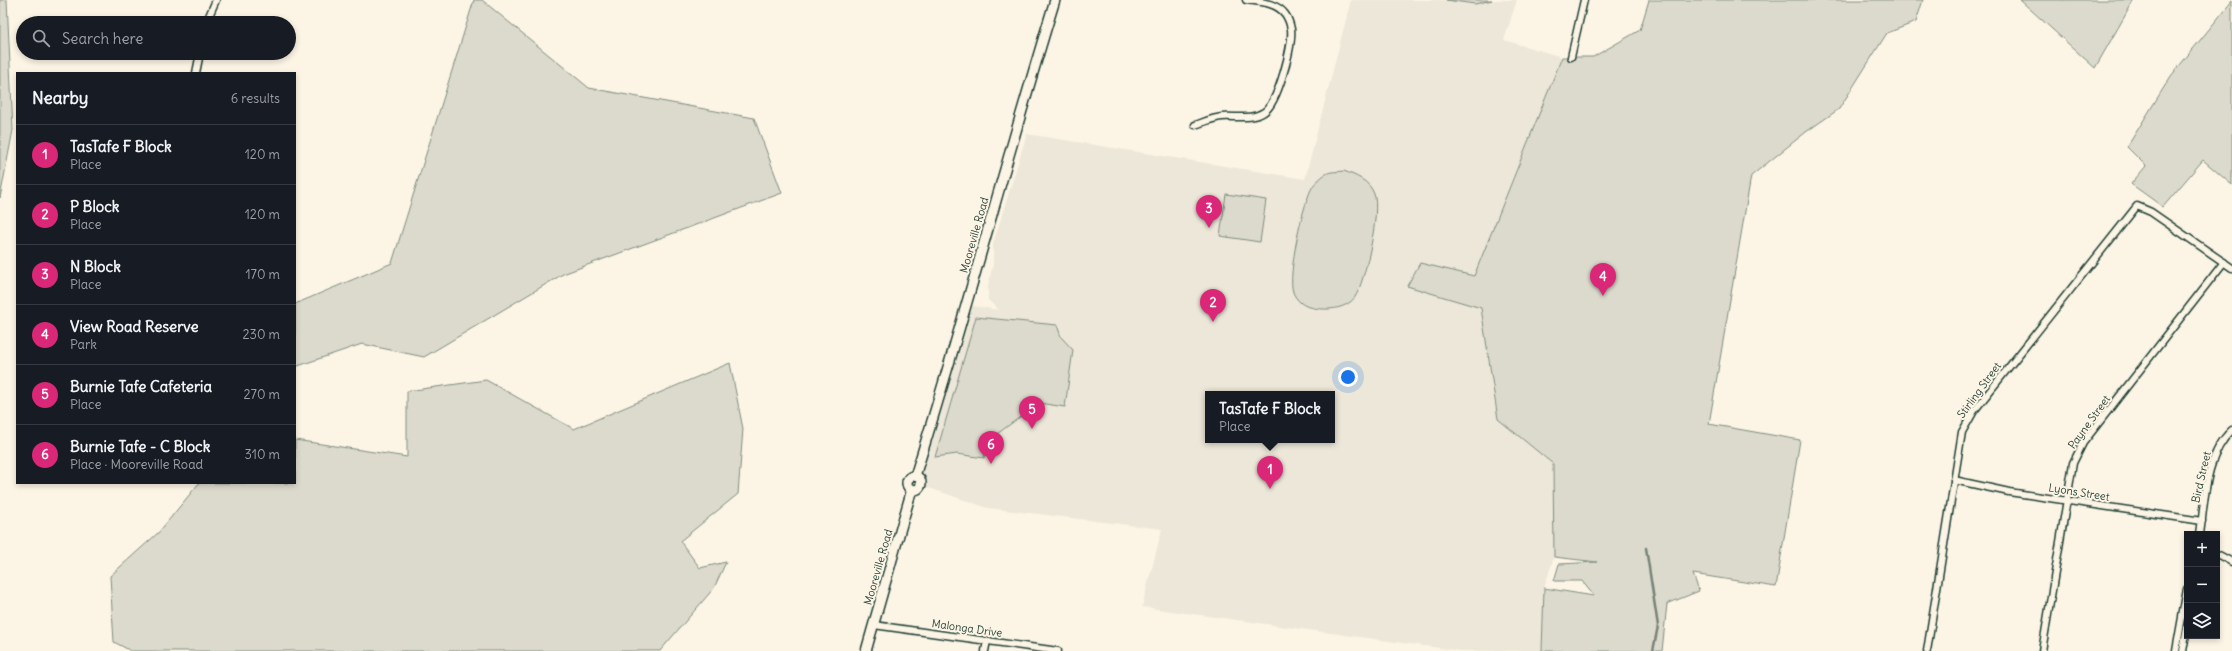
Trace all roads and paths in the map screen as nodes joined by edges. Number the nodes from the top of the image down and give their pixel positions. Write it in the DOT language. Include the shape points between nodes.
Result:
graph roads {
  1 [pos="216,0"];
  2 [pos="1055,0"];
  3 [pos="1246,0"];
  4 [pos="1584,0"];
  5 [pos="209,16"];
  6 [pos="1572,57"];
  7 [pos="199,60"];
  8 [pos="196,72"];
  9 [pos="1195,125"];
  10 [pos="2224,262"];
  11 [pos="2232,268"];
  12 [pos="2232,430"];
  13 [pos="1954,480"];
  14 [pos="2065,500"];
  15 [pos="2202,521"];
  16 [pos="2200,531"];
  17 [pos="2220,556"];
  18 [pos="2232,562"];
  19 [pos="2185,603"];
  20 [pos="874,625"];
  21 [pos="2185,639"];
  22 [pos="987,641"];
  23 [pos="866,651"];
  24 [pos="984,651"];
  25 [pos="1058,651"];
  26 [pos="1927,651"];
  27 [pos="2042,651"];
  28 [pos="2176,651"];
  29 [pos="2183,651"];
  1 -- 5 [label="street"];
  2 -- 20 [label="main road, Mooreville Road" via="916,476 920,479 920,485 912,489"];
  3 -- 9 [label="street" via="1272,4 1285,14 1289,22 1290,44 1276,95 1270,107 1257,116 1221,117"];
  4 -- 6 [label="street"];
  7 -- 8 [label="street"];
  10 -- 11 [label="street"];
  10 -- 13 [label="street, Stirling Street" via="2151,212 2137,206 1974,411 1962,432"];
  10 -- 14 [label="street, Payne Street" via="2083,443 2072,463"];
  12 -- 15 [label="street, Bird Street" via="2217,450 2213,462"];
  13 -- 14 [label="street, Lyons Street"];
  13 -- 26 [label="street, Stirling Street"];
  14 -- 15 [label="street, Lyons Street"];
  14 -- 27 [label="street, Payne Street"];
  15 -- 16 [label="street, Bird Street"];
  17 -- 18 [label="street"];
  19 -- 28 [label="street"];
  20 -- 22 [label="street, Malonga Drive"];
  20 -- 23 [label="main road, Mooreville Road"];
  21 -- 29 [label="street"];
  22 -- 24 [label="street"];
  22 -- 25 [label="street, Malonga Drive"];
}
